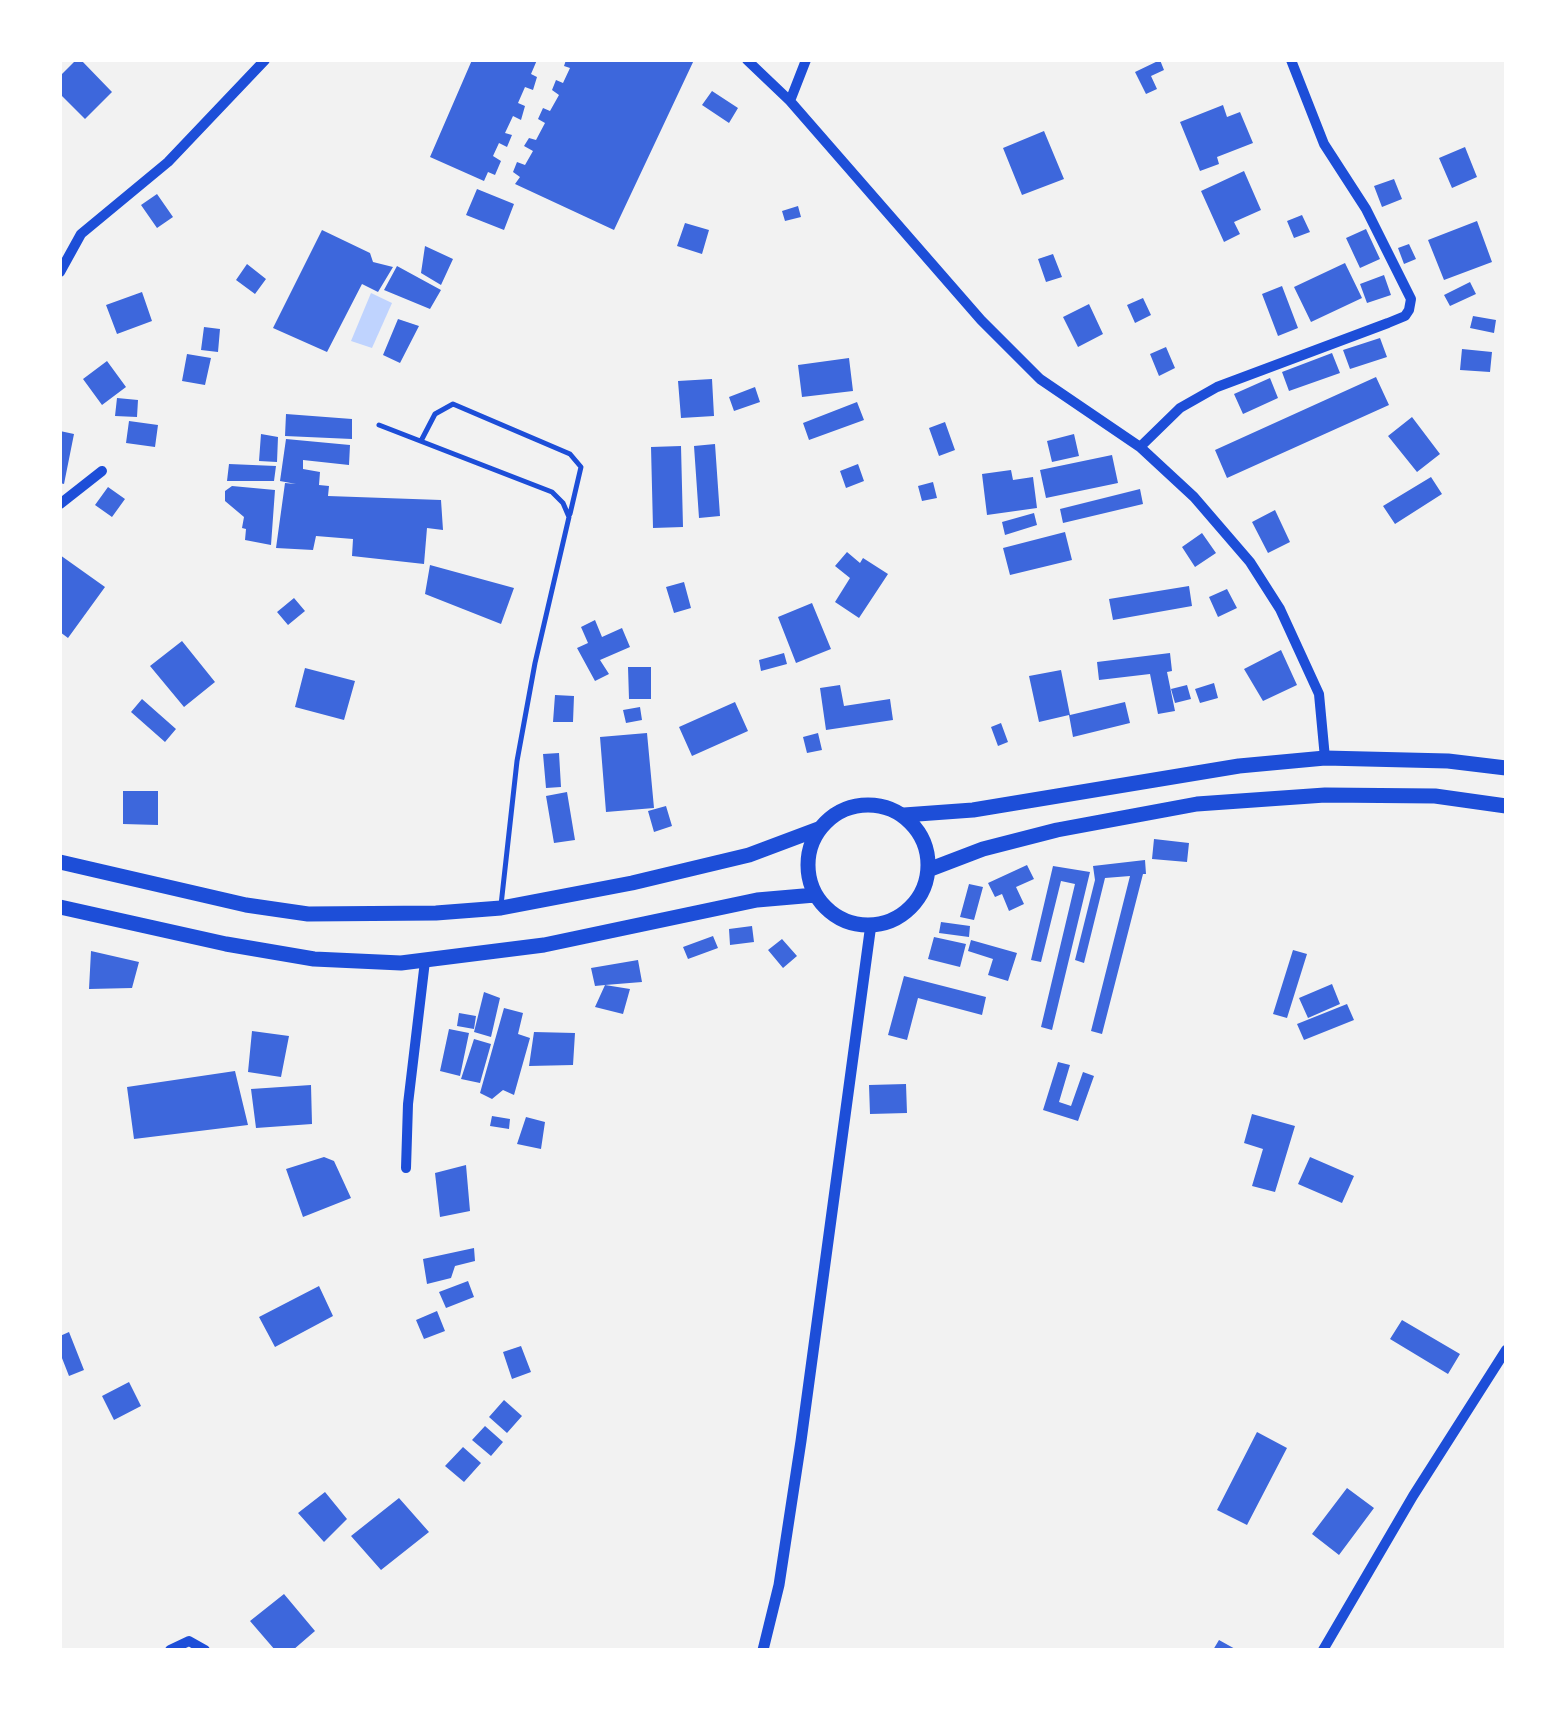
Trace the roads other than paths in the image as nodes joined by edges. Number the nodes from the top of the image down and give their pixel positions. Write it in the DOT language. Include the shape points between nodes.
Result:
graph roads {
  1 [pos="265,60"];
  2 [pos="747,60"];
  3 [pos="806,60"];
  4 [pos="1290,60"];
  5 [pos="790,101"];
  6 [pos="60,272"];
  7 [pos="379,425"];
  8 [pos="422,439"];
  9 [pos="1140,447"];
  10 [pos="102,471"];
  11 [pos="60,504"];
  12 [pos="569,516"];
  13 [pos="1325,758"];
  14 [pos="1506,768"];
  15 [pos="1506,806"];
  16 [pos="904,815"];
  17 [pos="820,828"];
  18 [pos="60,862"];
  19 [pos="928,870"];
  20 [pos="815,894"];
  21 [pos="60,906"];
  22 [pos="501,908"];
  23 [pos="871,924"];
  24 [pos="425,961"];
  25 [pos="406,1168"];
  26 [pos="1506,1350"];
  27 [pos="1325,1646"];
  28 [pos="768,1648"];
  29 [pos="170,1650"];
  30 [pos="205,1650"];
  31 [pos="1338,1650"];
  1 -- 6 [label="street" via="168,162 81,234"];
  2 -- 5 [label="street"];
  3 -- 5 [label="street"];
  4 -- 9 [label="street" via="1324,144 1366,209 1411,299 1410,310 1217,387 1180,408"];
  5 -- 9 [label="street" via="981,320 1040,378"];
  7 -- 8 [label="lane"];
  8 -- 12 [label="lane" via="552,492"];
  8 -- 12 [label="lane" via="435,414 452,404 570,454 581,466"];
  9 -- 13 [label="street" via="1194,497 1280,609 1319,694"];
  10 -- 11 [label="street"];
  12 -- 22 [label="lane" via="517,761"];
  13 -- 14 [label="highway"];
  13 -- 16 [label="highway"];
  15 -- 19 [label="highway" via="1436,796 1324,795 1197,804 1057,830"];
  16 -- 17 [label="highway" via="864,804 843,809"];
  16 -- 19 [label="highway" via="927,849"];
  17 -- 20 [label="highway" via="807,858"];
  17 -- 22 [label="highway" via="749,856"];
  18 -- 22 [label="highway" via="308,914"];
  19 -- 23 [label="highway" via="912,906"];
  20 -- 23 [label="highway" via="842,920"];
  20 -- 24 [label="highway"];
  21 -- 24 [label="highway" via="314,959"];
  23 -- 28 [label="street"];
  24 -- 25 [label="street"];
  26 -- 27 [label="street"];
  27 -- 31 [label="street"];
  29 -- 30 [label="street" via="189,1641"];
}
